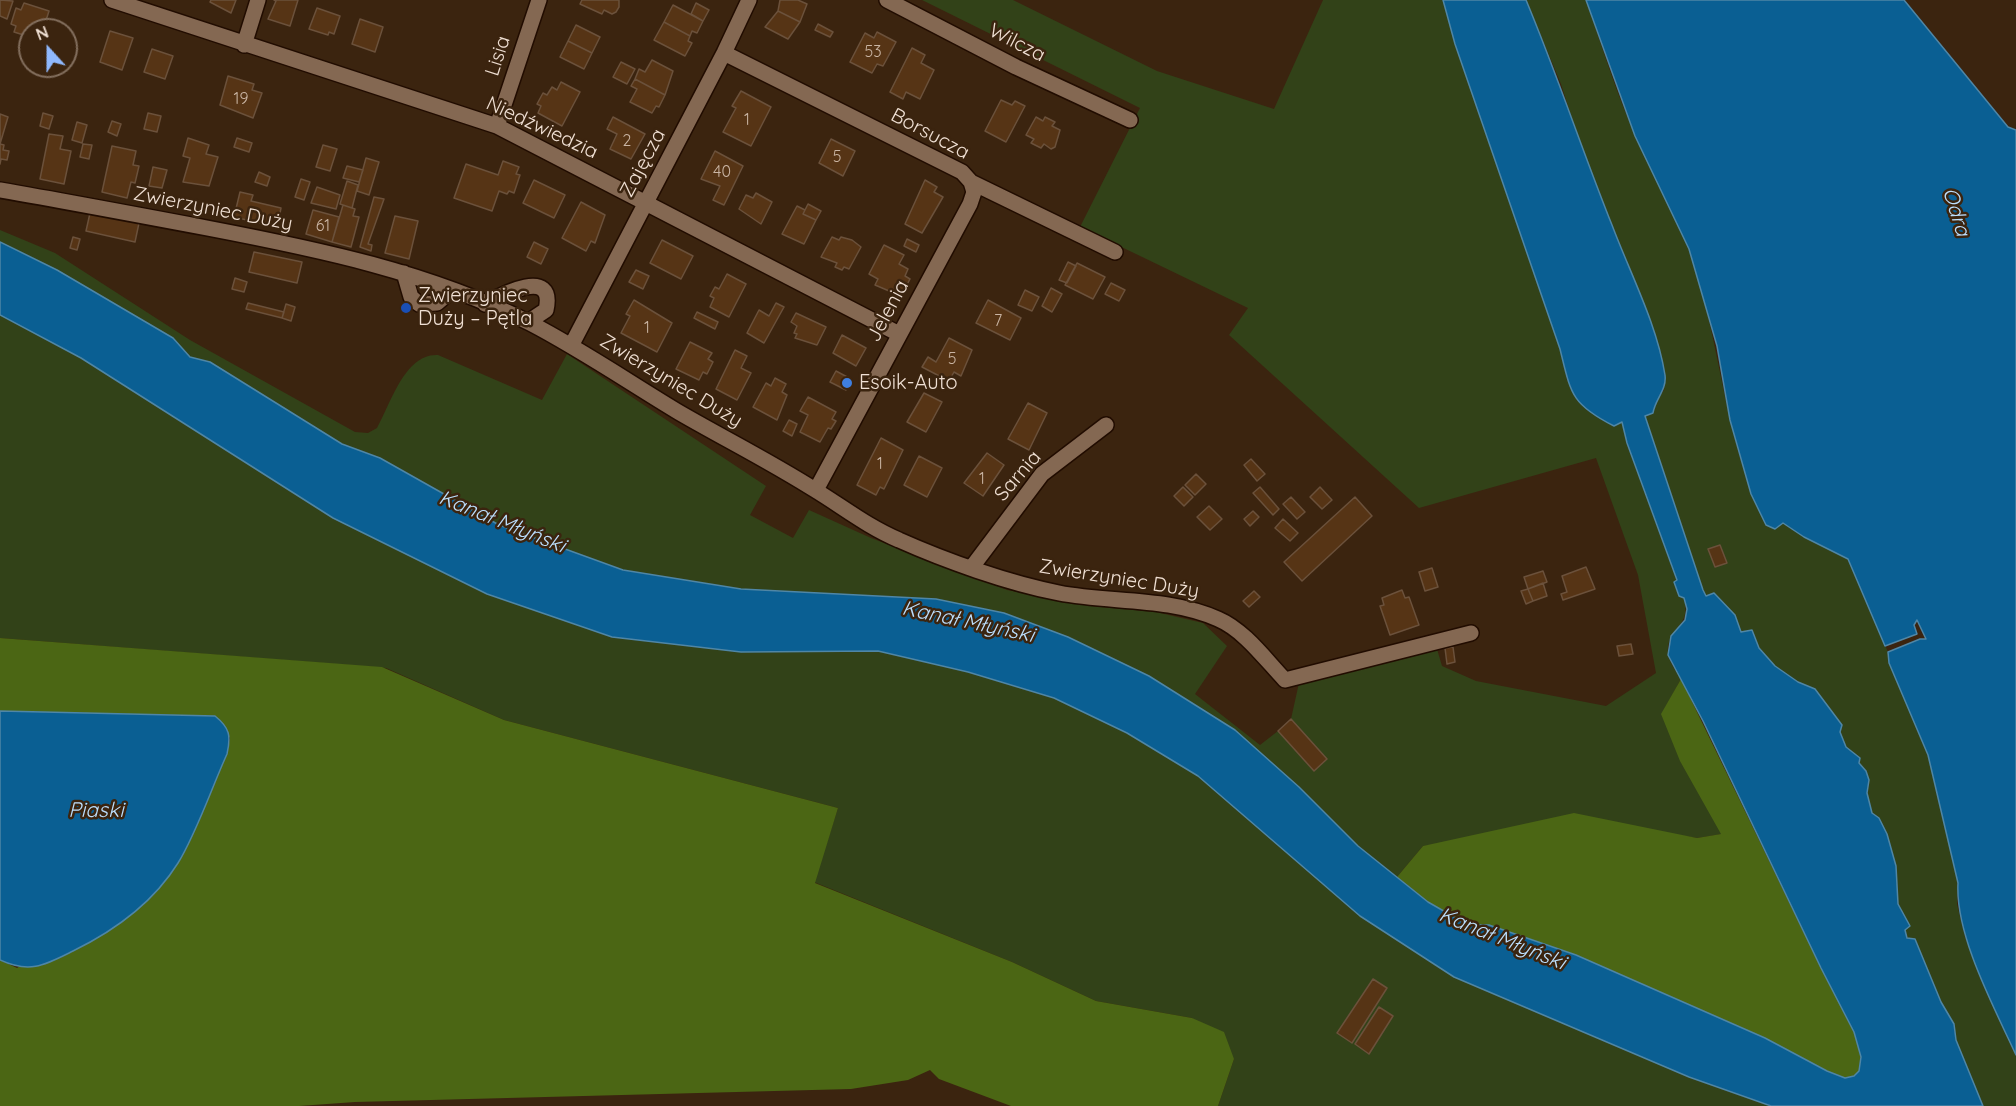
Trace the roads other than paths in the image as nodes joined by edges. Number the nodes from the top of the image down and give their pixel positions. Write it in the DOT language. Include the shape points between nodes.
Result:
graph roads {
  1 [pos="112,0"];
  2 [pos="258,0"];
  3 [pos="539,0"];
  4 [pos="750,0"];
  5 [pos="887,0"];
  6 [pos="244,45"];
  7 [pos="724,53"];
  8 [pos="1130,120"];
  9 [pos="497,126"];
  10 [pos="971,182"];
  11 [pos="0,190"];
  12 [pos="646,201"];
  13 [pos="1115,252"];
  14 [pos="404,273"];
  15 [pos="451,291"];
  16 [pos="485,304"];
  17 [pos="528,322"];
  18 [pos="899,334"];
  19 [pos="571,346"];
  20 [pos="1106,425"];
  21 [pos="816,490"];
  22 [pos="972,567"];
  23 [pos="1471,633"];
  1 -- 6 [label="street, Niedźwiedzia"];
  2 -- 6 [label="street"];
  3 -- 9 [label="street, Lisia"];
  4 -- 7 [label="street, Zajęcza"];
  5 -- 8 [label="street, Wilcza"];
  6 -- 9 [label="street, Niedźwiedzia"];
  7 -- 10 [label="street, Borsucza" via="962,172"];
  7 -- 12 [label="street, Zajęcza"];
  9 -- 12 [label="street, Niedźwiedzia"];
  10 -- 13 [label="street, Borsucza"];
  10 -- 18 [label="street, Jelenia" via="974,192 970,204"];
  11 -- 14 [label="street, Zwierzyniec Duży" via="252,237"];
  12 -- 18 [label="street, Niedźwiedzia"];
  12 -- 19 [label="street, Zajęcza"];
  14 -- 15 [label="street, Zwierzyniec Duży"];
  14 -- 15 [label="street" via="411,297 419,304 437,303"];
  15 -- 16 [label="street, Zwierzyniec Duży"];
  16 -- 17 [label="street, Zwierzyniec Duży"];
  16 -- 17 [label="street" via="516,288 538,288 548,302 546,310"];
  17 -- 19 [label="street, Zwierzyniec Duży"];
  18 -- 21 [label="street, Jelenia"];
  19 -- 21 [label="street, Zwierzyniec Duży"];
  20 -- 22 [label="street, Sarnia" via="1042,474"];
  21 -- 22 [label="street, Zwierzyniec Duży" via="851,515 899,540"];
  22 -- 23 [label="street, Zwierzyniec Duży" via="1014,583 1061,594 1187,609 1220,619 1247,640 1285,680"];
}
